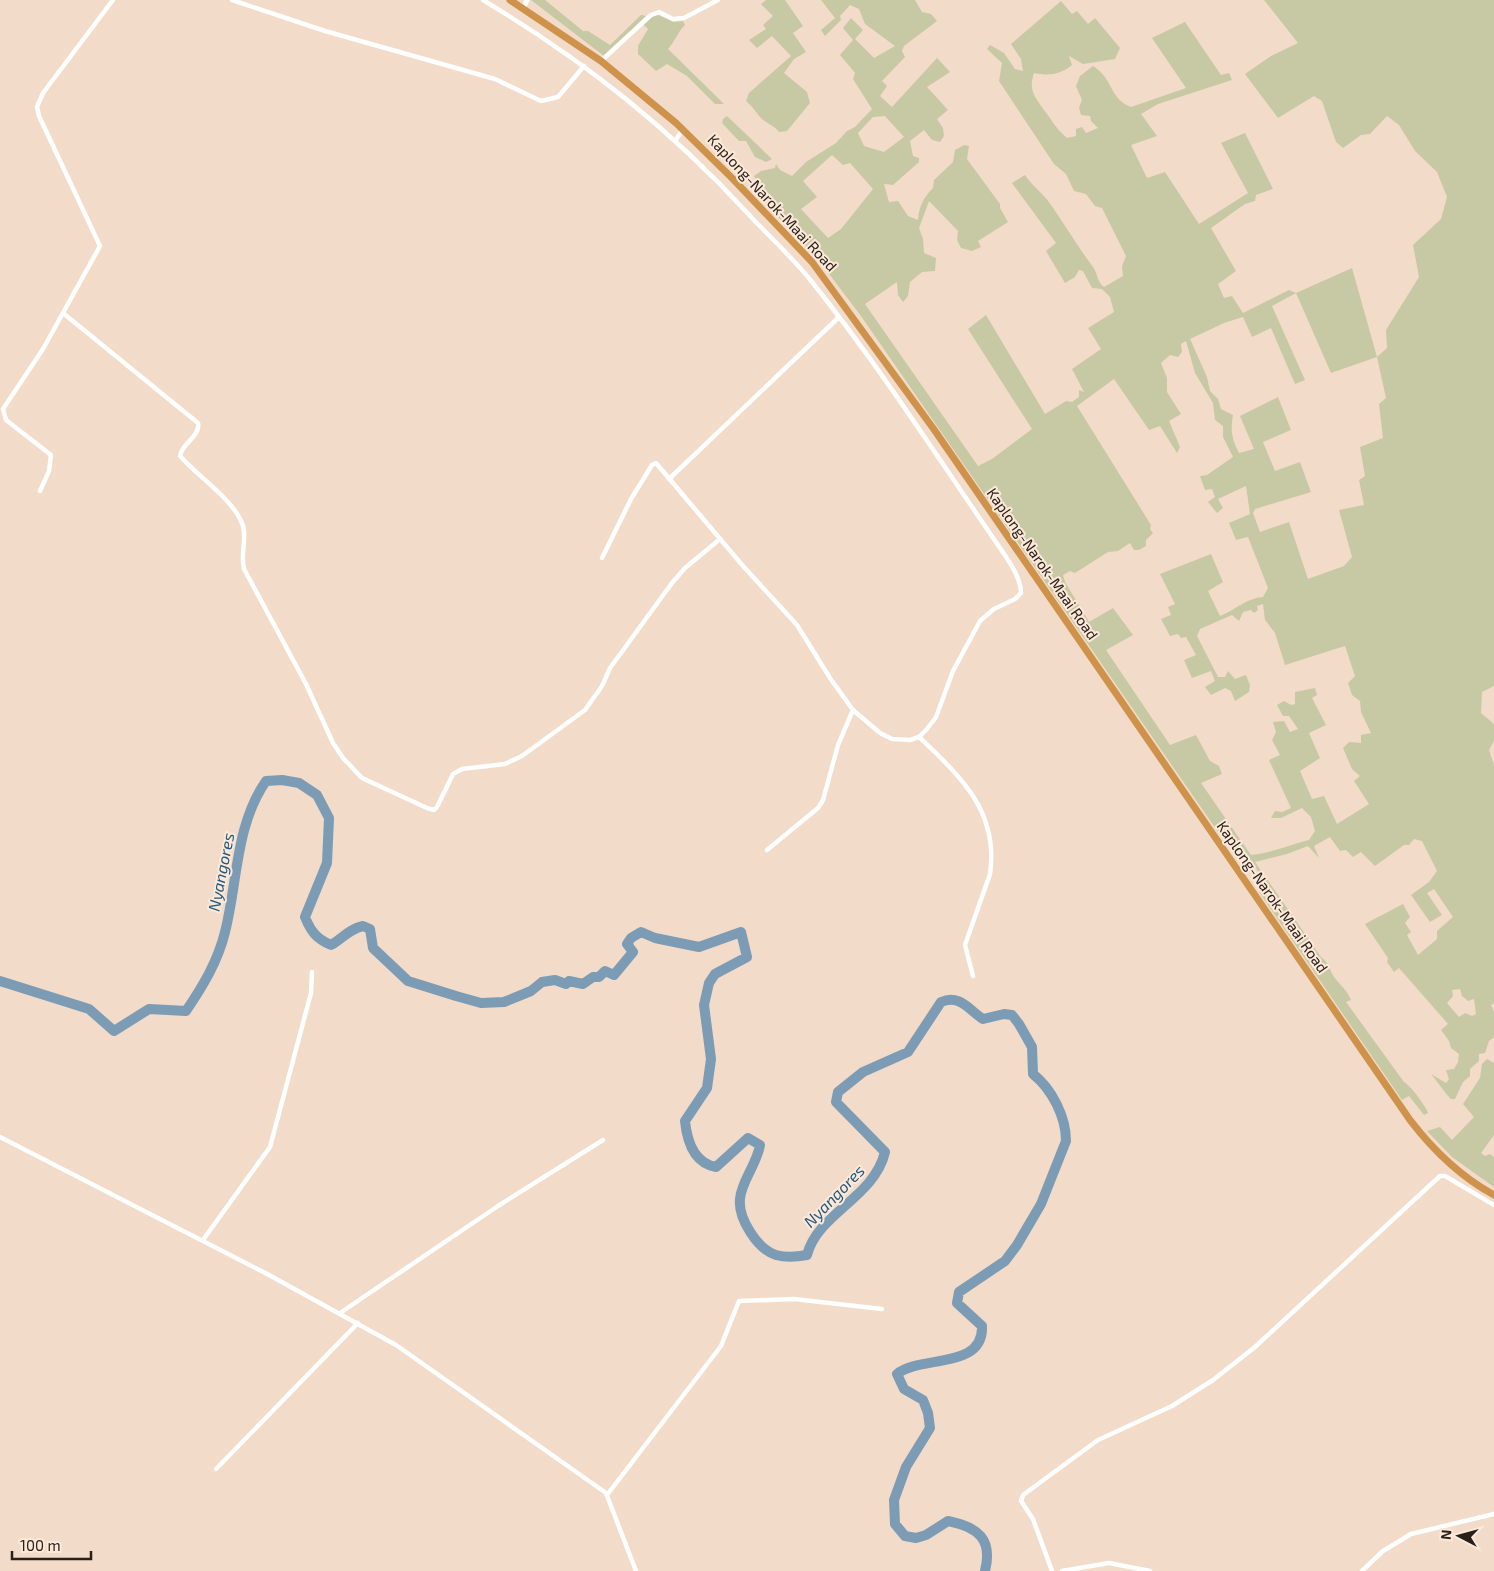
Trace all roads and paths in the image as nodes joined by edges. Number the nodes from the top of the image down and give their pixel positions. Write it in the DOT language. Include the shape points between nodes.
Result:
graph roads {
  1 [pos="113,0"];
  2 [pos="232,0"];
  3 [pos="483,0"];
  4 [pos="510,0"];
  5 [pos="527,0"];
  6 [pos="718,0"];
  7 [pos="523,9"];
  8 [pos="601,61"];
  9 [pos="584,66"];
  10 [pos="683,129"];
  11 [pos="675,141"];
  12 [pos="763,210"];
  13 [pos="754,219"];
  14 [pos="63,313"];
  15 [pos="838,318"];
  16 [pos="669,479"];
  17 [pos="40,491"];
  18 [pos="720,539"];
  19 [pos="602,558"];
  20 [pos="853,710"];
  21 [pos="919,737"];
  22 [pos="768,850"];
  23 [pos="312,972"];
  24 [pos="973,976"];
  25 [pos="0,1138"];
  26 [pos="603,1140"];
  27 [pos="1494,1195"];
  28 [pos="1494,1205"];
  29 [pos="203,1240"];
  30 [pos="882,1309"];
  31 [pos="340,1313"];
  32 [pos="358,1324"];
  33 [pos="216,1469"];
  34 [pos="607,1495"];
  35 [pos="1494,1514"];
  36 [pos="636,1571"];
  37 [pos="1052,1571"];
  38 [pos="1062,1571"];
  39 [pos="1150,1571"];
  40 [pos="1362,1571"];
  1 -- 14 [label="street" via="38,101 39,116 100,242 97,255"];
  2 -- 9 [label="street" via="325,31 495,79 541,101 558,97"];
  3 -- 9 [label="street"];
  4 -- 7 [label="highway, Kaplong-Narok-Maai Road"];
  5 -- 7 [label="street"];
  6 -- 8 [label="street" via="684,18 673,19 659,12 650,15"];
  7 -- 8 [label="highway, Kaplong-Narok-Maai Road"];
  8 -- 10 [label="highway, Kaplong-Narok-Maai Road"];
  9 -- 11 [label="street" via="632,102"];
  10 -- 11 [label="street"];
  10 -- 12 [label="highway, Kaplong-Narok-Maai Road"];
  11 -- 13 [label="street"];
  12 -- 13 [label="street"];
  12 -- 27 [label="highway, Kaplong-Narok-Maai Road" via="812,262 886,360 1410,1120 1445,1159"];
  13 -- 15 [label="street" via="812,282"];
  14 -- 17 [label="street" via="3,410 6,420 52,456"];
  14 -- 18 [label="street" via="198,423 199,428 180,456 209,482 240,520 244,531 244,568 333,742 348,765 362,778 427,808 434,810 438,806 455,772 505,764 522,756 585,710 598,694 610,668 672,583"];
  15 -- 16 [label="street"];
  15 -- 21 [label="street" via="1000,548 1020,586 1021,593 1015,599 980,620 949,678 936,717"];
  16 -- 18 [label="street"];
  16 -- 19 [label="street" via="656,463 652,465"];
  18 -- 20 [label="street" via="797,625"];
  20 -- 21 [label="street" via="892,739"];
  20 -- 22 [label="street" via="844,729 823,800 818,808"];
  21 -- 24 [label="street" via="967,784 978,802 988,832 990,874 965,946"];
  23 -- 29 [label="street" via="311,993 271,1146"];
  25 -- 29 [label="street"];
  26 -- 31 [label="street" via="498,1206"];
  28 -- 37 [label="street" via="1440,1176 1254,1347 1213,1380 1172,1406 1098,1440 1023,1495 1021,1502 1033,1519"];
  29 -- 31 [label="street"];
  30 -- 34 [label="street" via="794,1299 739,1301 722,1346"];
  31 -- 32 [label="street"];
  32 -- 33 [label="street"];
  32 -- 34 [label="street" via="396,1345"];
  34 -- 36 [label="street"];
  35 -- 40 [label="street" via="1411,1534 1383,1551"];
  38 -- 39 [label="street" via="1109,1563"];
}
